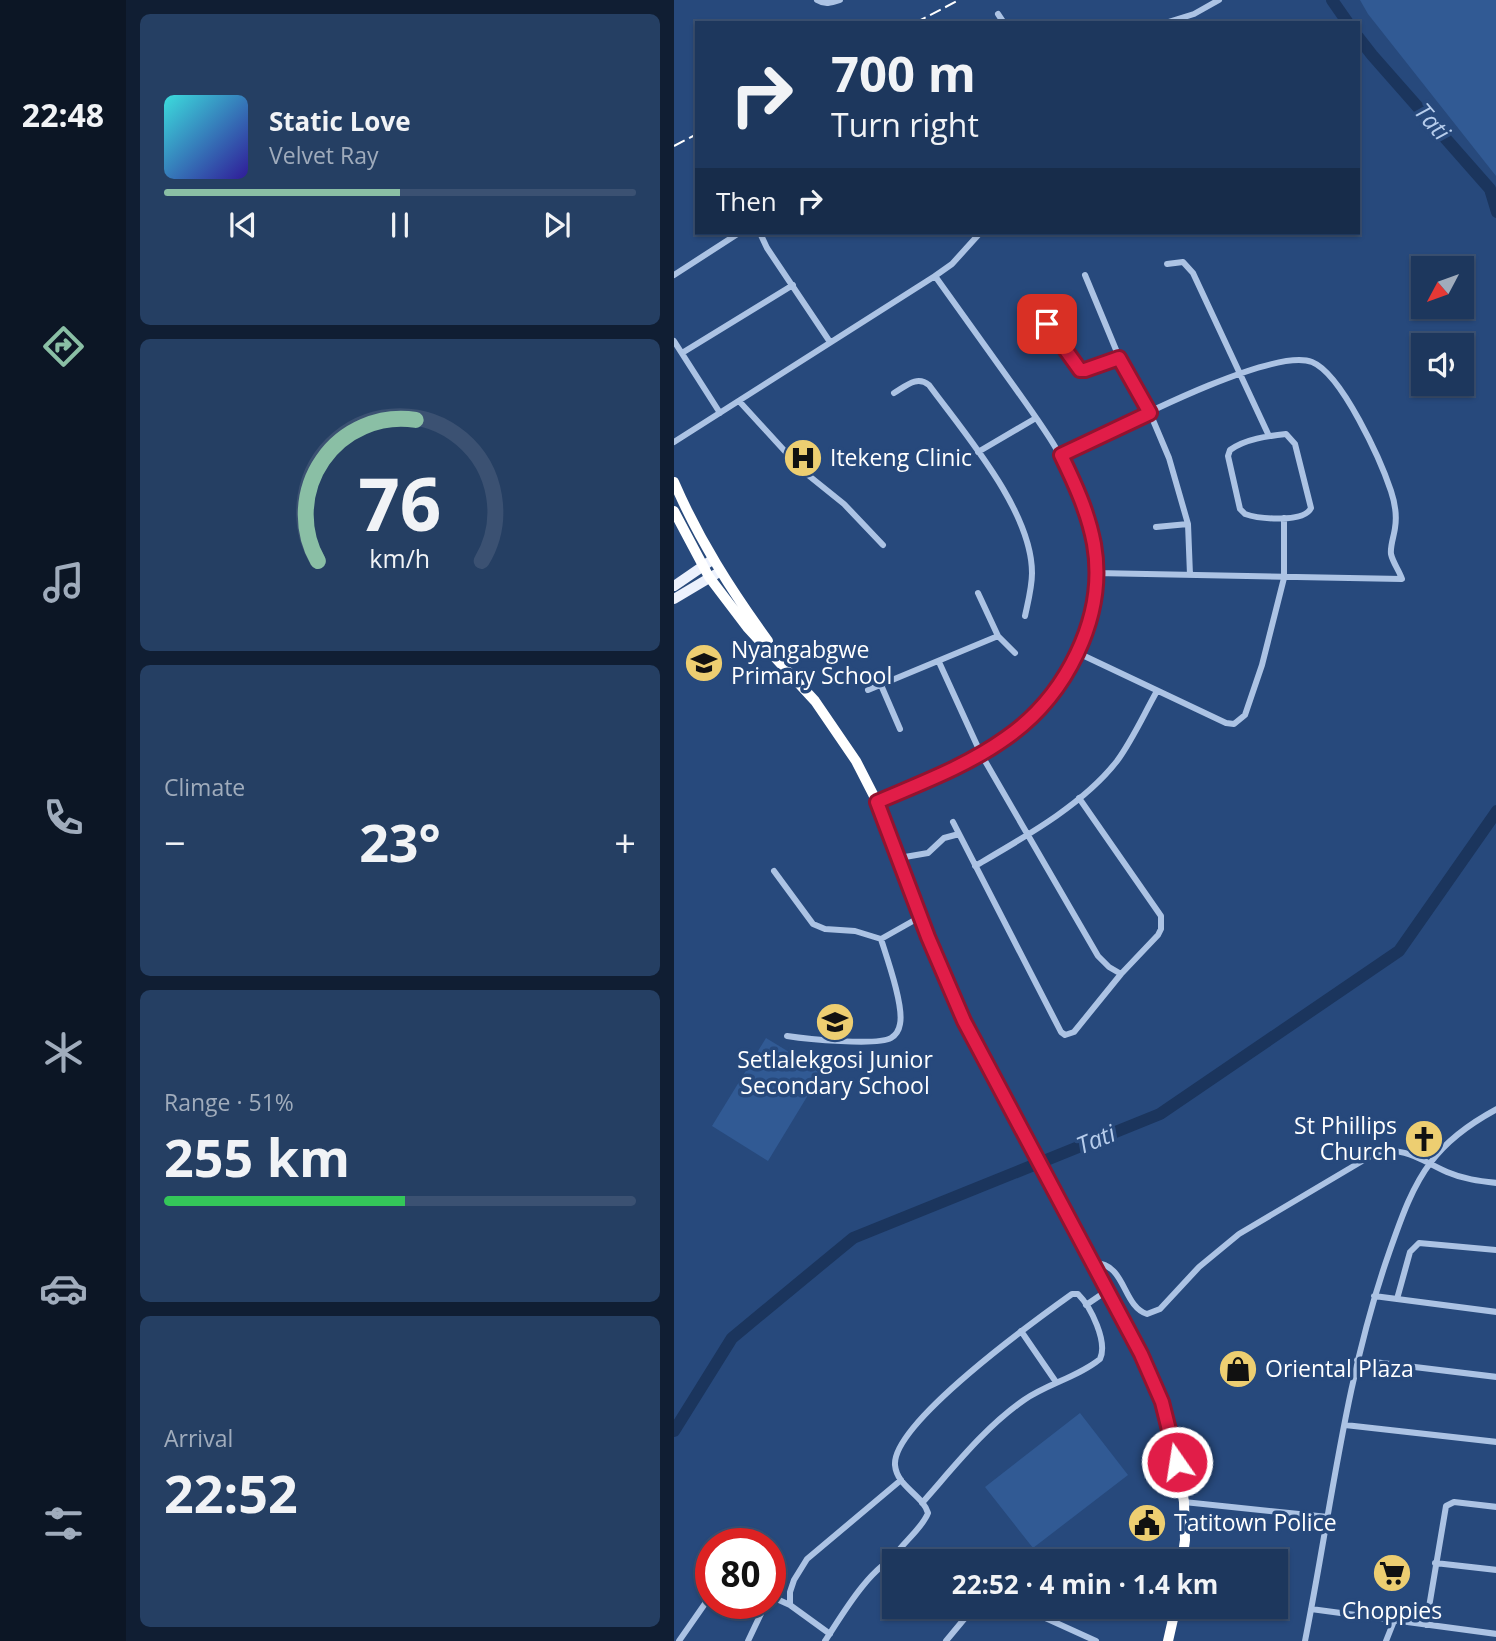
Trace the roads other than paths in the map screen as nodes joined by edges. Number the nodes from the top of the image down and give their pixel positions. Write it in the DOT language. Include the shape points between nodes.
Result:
graph roads {
  1 [pos="817,0"];
  2 [pos="840,0"];
  3 [pos="1219,0"];
  4 [pos="998,14"];
  5 [pos="1194,14"];
  6 [pos="1003,21"];
  7 [pos="1171,21"];
  8 [pos="1197,21"];
  9 [pos="736,235"];
  10 [pos="761,235"];
  11 [pos="978,235"];
  12 [pos="1167,264"];
  13 [pos="674,275"];
  14 [pos="1085,275"];
  15 [pos="935,276"];
  16 [pos="792,285"];
  17 [pos="1031,302"];
  18 [pos="674,341"];
  19 [pos="830,342"];
  20 [pos="682,354"];
  21 [pos="1119,358"];
  22 [pos="1239,372"];
  23 [pos="894,393"];
  24 [pos="739,401"];
  25 [pos="720,413"];
  26 [pos="1150,413"];
  27 [pos="1036,418"];
  28 [pos="1269,436"];
  29 [pos="674,442"];
  30 [pos="978,452"];
  31 [pos="1061,455"];
  32 [pos="674,482"];
  33 [pos="674,512"];
  34 [pos="1284,519"];
  35 [pos="1188,524"];
  36 [pos="1156,527"];
  37 [pos="883,545"];
  38 [pos="707,564"];
  39 [pos="720,572"];
  40 [pos="1096,573"];
  41 [pos="1190,575"];
  42 [pos="709,577"];
  43 [pos="1284,578"];
  44 [pos="674,586"];
  45 [pos="978,593"];
  46 [pos="674,599"];
  47 [pos="1025,616"];
  48 [pos="998,636"];
  49 [pos="1015,653"];
  50 [pos="1078,653"];
  51 [pos="939,662"];
  52 [pos="786,667"];
  53 [pos="881,685"];
  54 [pos="868,690"];
  55 [pos="1157,691"];
  56 [pos="900,729"];
  57 [pos="981,754"];
  58 [pos="1079,798"];
  59 [pos="877,802"];
  60 [pos="952,822"];
  61 [pos="959,834"];
  62 [pos="1028,835"];
  63 [pos="899,858"];
  64 [pos="975,866"];
  65 [pos="774,871"];
  66 [pos="920,917"];
  67 [pos="881,939"];
  68 [pos="1121,974"];
  69 [pos="787,1036"];
  70 [pos="1496,1109"];
  71 [pos="1429,1163"];
  72 [pos="1496,1183"];
  73 [pos="1496,1250"];
  74 [pos="1093,1263"];
  75 [pos="1108,1290"];
  76 [pos="1374,1296"];
  77 [pos="1397,1299"];
  78 [pos="1086,1305"];
  79 [pos="1496,1312"];
  80 [pos="1021,1331"];
  81 [pos="1357,1360"];
  82 [pos="1496,1377"];
  83 [pos="1056,1382"];
  84 [pos="1345,1425"];
  85 [pos="1496,1443"];
  86 [pos="901,1480"];
  87 [pos="1184,1502"];
  88 [pos="922,1503"];
  89 [pos="1496,1507"];
  90 [pos="1328,1517"];
  91 [pos="899,1549"];
  92 [pos="1184,1549"];
  93 [pos="1435,1563"];
  94 [pos="882,1568"];
  95 [pos="1496,1570"];
  96 [pos="786,1603"];
  97 [pos="791,1605"];
  98 [pos="1311,1609"];
  99 [pos="695,1618"];
  100 [pos="758,1619"];
  101 [pos="965,1619"];
  102 [pos="1047,1619"];
  103 [pos="1173,1619"];
  104 [pos="1394,1620"];
  105 [pos="1426,1625"];
  106 [pos="1077,1633"];
  107 [pos="830,1634"];
  108 [pos="1496,1634"];
  109 [pos="679,1641"];
  110 [pos="748,1641"];
  111 [pos="825,1641"];
  112 [pos="946,1641"];
  113 [pos="1073,1641"];
  114 [pos="1096,1641"];
  115 [pos="1168,1641"];
  116 [pos="1305,1641"];
  117 [pos="1386,1641"];
  1 -- 2 [label="street"];
  3 -- 5 [label="street"];
  4 -- 6 [label="street"];
  5 -- 7 [label="street"];
  5 -- 8 [label="street"];
  9 -- 13 [label="street"];
  10 -- 16 [label="street"];
  11 -- 15 [label="street"];
  12 -- 22 [label="street" via="1188,265"];
  14 -- 21 [label="street"];
  15 -- 19 [label="street"];
  15 -- 27 [label="street"];
  16 -- 19 [label="street"];
  16 -- 20 [label="street"];
  17 -- 21 [label="street" via="1078,369"];
  18 -- 20 [label="street"];
  19 -- 24 [label="street"];
  20 -- 25 [label="street"];
  21 -- 26 [label="street"];
  22 -- 26 [label="street"];
  22 -- 28 [label="street"];
  22 -- 43 [label="street" via="1301,359 1327,372 1375,452 1395,507 1391,553 1402,579"];
  23 -- 30 [label="street" via="924,380"];
  24 -- 25 [label="street"];
  24 -- 37 [label="street" via="803,471 844,504"];
  25 -- 29 [label="street"];
  26 -- 31 [label="street"];
  26 -- 35 [label="street"];
  27 -- 30 [label="street"];
  27 -- 31 [label="street"];
  28 -- 34 [label="street" via="1292,438 1310,508 1304,517"];
  28 -- 34 [label="street" via="1235,446 1228,456 1240,509 1251,516"];
  30 -- 47 [label="street" via="1007,496 1026,539 1032,574"];
  31 -- 40 [label="street" via="1083,501"];
  32 -- 38 [label="highway"];
  33 -- 38 [label="highway"];
  34 -- 43 [label="street"];
  35 -- 36 [label="street"];
  35 -- 41 [label="street"];
  38 -- 39 [label="highway"];
  38 -- 42 [label="highway"];
  38 -- 44 [label="main road"];
  39 -- 42 [label="main road"];
  39 -- 52 [label="highway"];
  40 -- 41 [label="street"];
  40 -- 50 [label="street"];
  41 -- 43 [label="street"];
  42 -- 46 [label="main road"];
  42 -- 52 [label="highway" via="747,627"];
  43 -- 55 [label="street" via="1263,665 1240,720 1226,723"];
  45 -- 48 [label="street"];
  48 -- 49 [label="street"];
  48 -- 51 [label="street"];
  50 -- 55 [label="street"];
  50 -- 57 [label="street" via="1044,705"];
  51 -- 53 [label="street"];
  51 -- 57 [label="street"];
  52 -- 59 [label="highway" via="842,739"];
  53 -- 54 [label="street"];
  53 -- 56 [label="street"];
  55 -- 58 [label="street" via="1118,759"];
  57 -- 59 [label="street"];
  57 -- 62 [label="street"];
  58 -- 62 [label="street"];
  58 -- 68 [label="street" via="1161,916 1158,935"];
  59 -- 63 [label="highway"];
  60 -- 61 [label="street"];
  61 -- 63 [label="street" via="944,838 928,853"];
  61 -- 64 [label="street"];
  62 -- 64 [label="street"];
  62 -- 68 [label="street" via="1098,956"];
  63 -- 66 [label="highway"];
  64 -- 68 [label="street" via="1065,1035 1074,1032"];
  65 -- 67 [label="street" via="813,924"];
  66 -- 67 [label="street"];
  66 -- 74 [label="highway" via="964,1021"];
  67 -- 69 [label="street" via="900,1009 901,1023 895,1035 886,1040 826,1041"];
  70 -- 71 [label="street" via="1456,1135"];
  71 -- 72 [label="street" via="1458,1176"];
  71 -- 74 [label="street" via="1395,1150 1363,1159 1224,1245 1154,1313 1137,1307 1108,1264"];
  71 -- 76 [label="street" via="1404,1212"];
  73 -- 77 [label="street" via="1419,1242 1410,1252"];
  74 -- 75 [label="highway"];
  75 -- 78 [label="street"];
  75 -- 87 [label="highway" via="1162,1402"];
  76 -- 77 [label="street"];
  76 -- 81 [label="street"];
  77 -- 79 [label="street"];
  78 -- 80 [label="street" via="1078,1294 1072,1294"];
  78 -- 83 [label="street" via="1102,1354 1095,1363"];
  80 -- 83 [label="street"];
  80 -- 86 [label="street" via="943,1394 913,1430 896,1458"];
  81 -- 82 [label="street"];
  81 -- 84 [label="street"];
  83 -- 88 [label="street" via="1027,1398 981,1436"];
  84 -- 85 [label="street"];
  84 -- 90 [label="street"];
  86 -- 88 [label="street"];
  86 -- 97 [label="street" via="807,1559 794,1580"];
  87 -- 90 [label="street"];
  87 -- 92 [label="highway"];
  88 -- 91 [label="street" via="928,1513 925,1520"];
  89 -- 93 [label="street" via="1454,1502 1446,1506"];
  90 -- 98 [label="street"];
  93 -- 95 [label="street"];
  93 -- 105 [label="street"];
  94 -- 107 [label="street" via="867,1581"];
  96 -- 97 [label="street"];
  97 -- 107 [label="street"];
  98 -- 104 [label="street"];
  98 -- 116 [label="street"];
  99 -- 109 [label="street"];
  100 -- 110 [label="street"];
  101 -- 112 [label="street"];
  102 -- 106 [label="street"];
  103 -- 115 [label="highway"];
  104 -- 105 [label="street"];
  104 -- 117 [label="street"];
  105 -- 108 [label="street"];
  106 -- 113 [label="street"];
  106 -- 114 [label="street"];
  107 -- 111 [label="street"];
}
